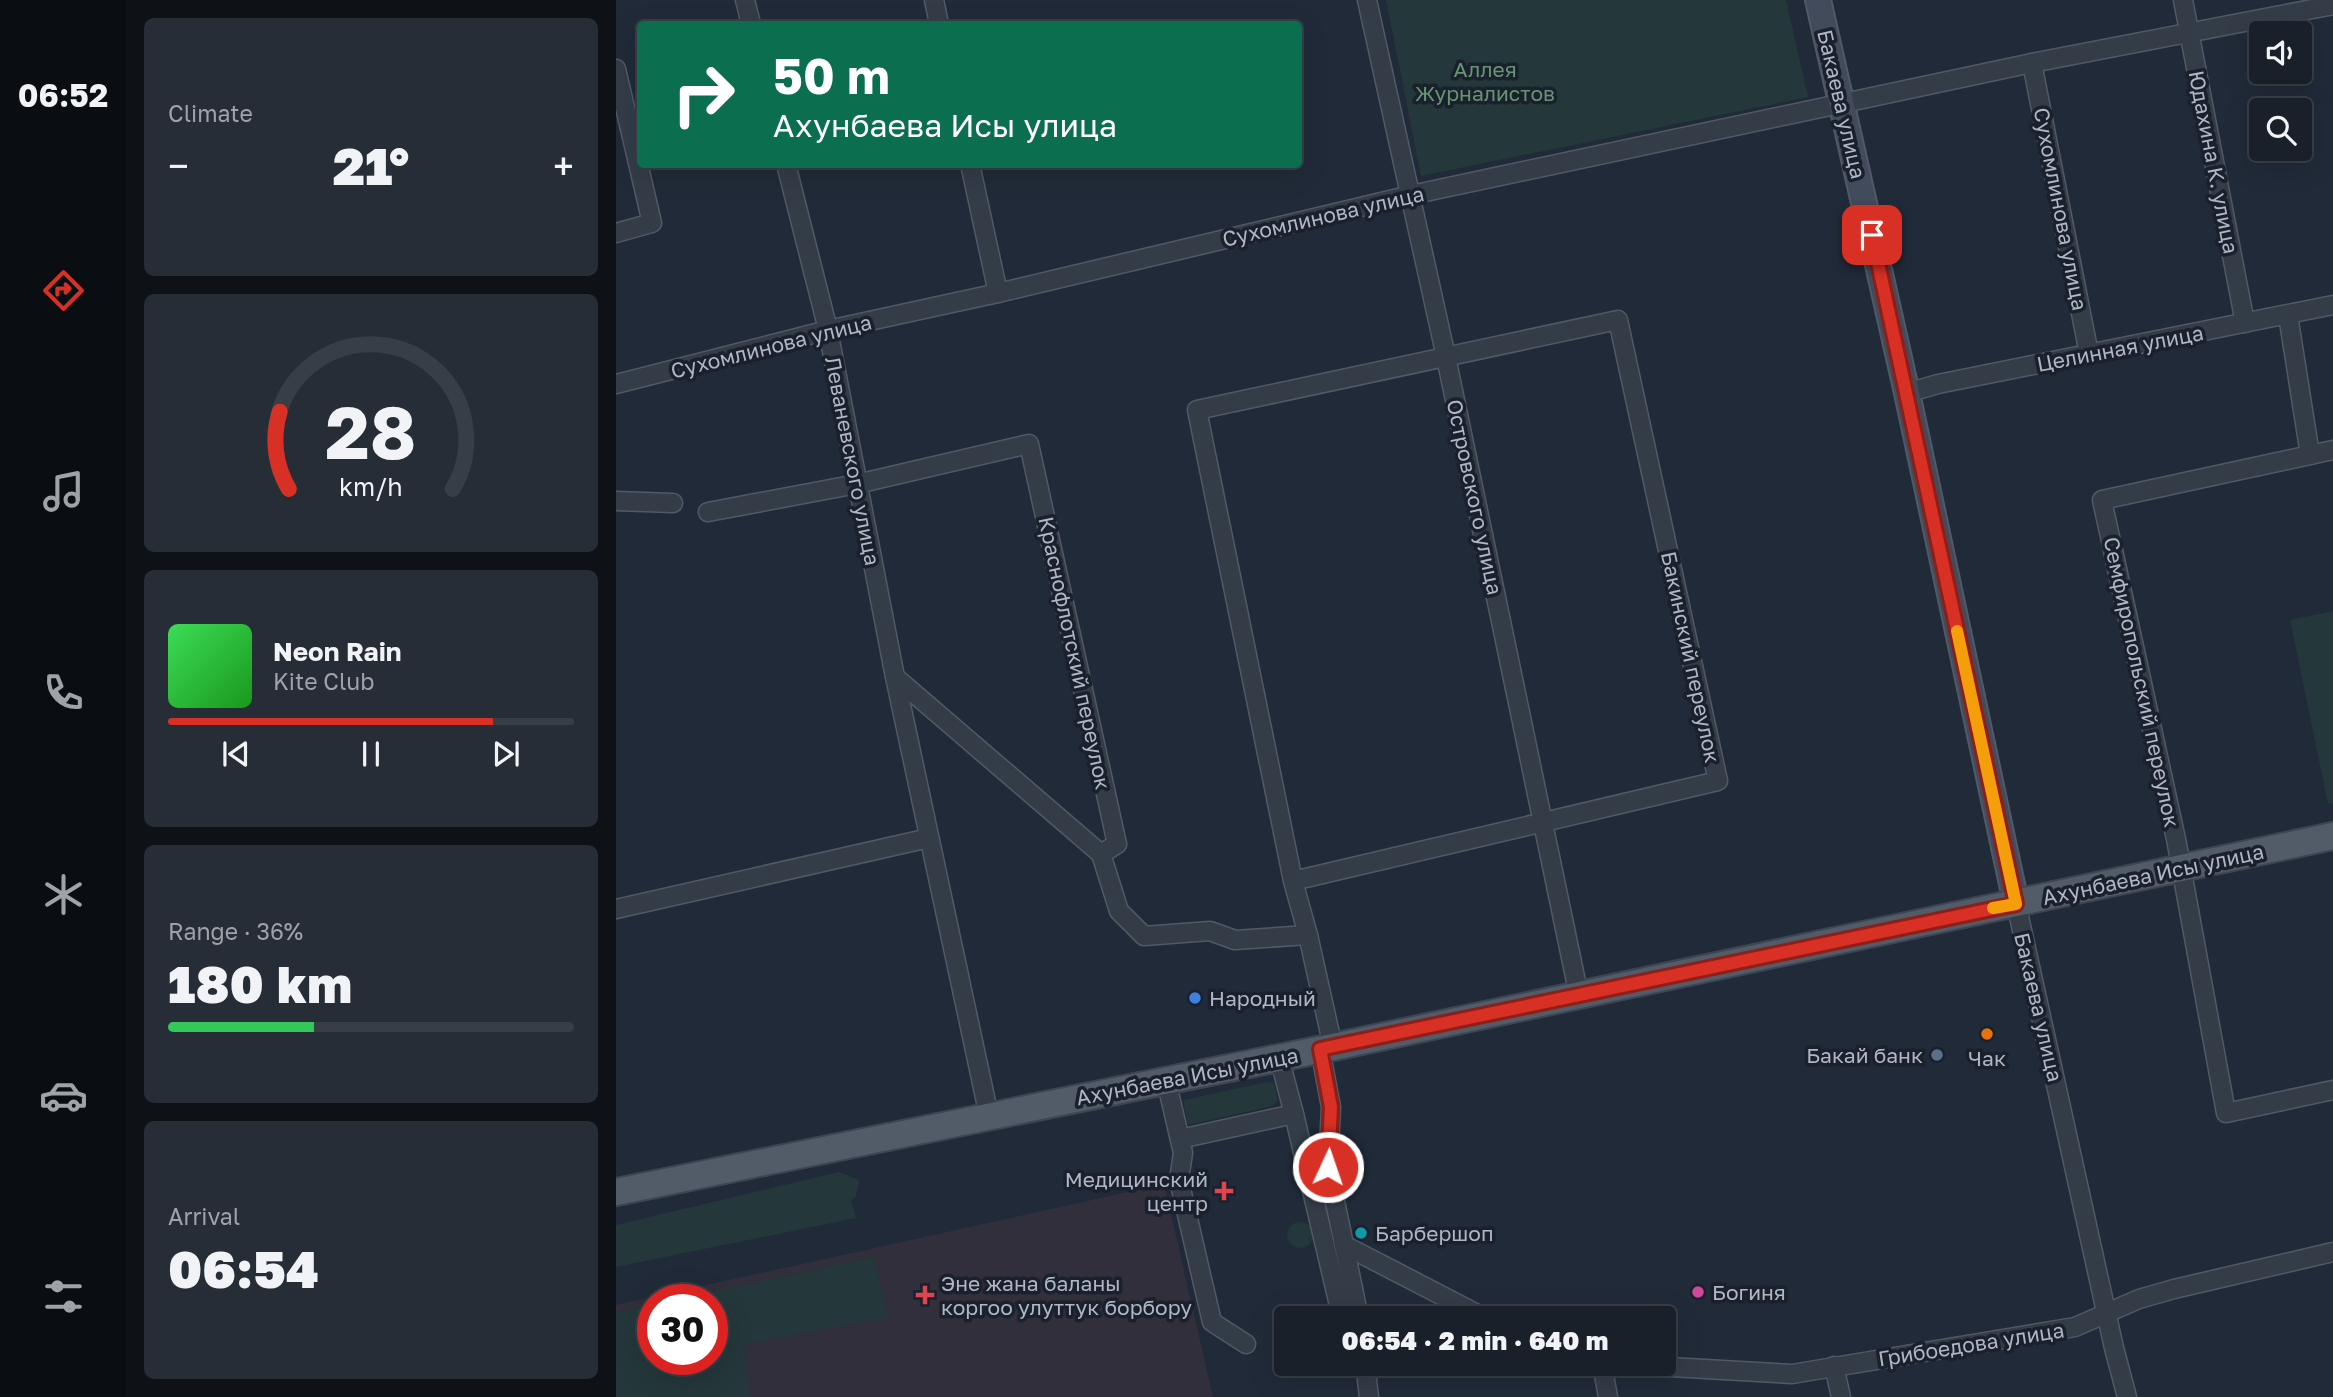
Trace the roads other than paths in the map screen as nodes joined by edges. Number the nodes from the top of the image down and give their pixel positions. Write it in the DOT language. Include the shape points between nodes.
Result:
graph roads {
  1 [pos="745,0"];
  2 [pos="934,0"];
  3 [pos="1367,0"];
  4 [pos="1818,0"];
  5 [pos="2183,0"];
  6 [pos="2333,5"];
  7 [pos="750,21"];
  8 [pos="938,21"];
  9 [pos="2189,32"];
  10 [pos="2032,63"];
  11 [pos="616,69"];
  12 [pos="1843,104"];
  13 [pos="637,159"];
  14 [pos="639,168"];
  15 [pos="787,168"];
  16 [pos="971,168"];
  17 [pos="1411,195"];
  18 [pos="616,233"];
  19 [pos="998,293"];
  20 [pos="2333,305"];
  21 [pos="2288,315"];
  22 [pos="2245,323"];
  23 [pos="828,330"];
  24 [pos="2089,354"];
  25 [pos="1446,357"];
  26 [pos="616,384"];
  27 [pos="1907,393"];
  28 [pos="2333,450"];
  29 [pos="2310,455"];
  30 [pos="857,484"];
  31 [pos="616,500"];
  32 [pos="673,503"];
  33 [pos="708,512"];
  34 [pos="895,677"];
  35 [pos="1543,822"];
  36 [pos="2333,836"];
  37 [pos="929,838"];
  38 [pos="1101,854"];
  39 [pos="2181,868"];
  40 [pos="1293,881"];
  41 [pos="2016,904"];
  42 [pos="616,909"];
  43 [pos="1308,935"];
  44 [pos="1579,996"];
  45 [pos="1326,1048"];
  46 [pos="1279,1057"];
  47 [pos="1166,1080"];
  48 [pos="2333,1090"];
  49 [pos="1294,1114"];
  50 [pos="989,1116"];
  51 [pos="1180,1139"];
  52 [pos="616,1192"];
  53 [pos="1344,1245"];
  54 [pos="2333,1252"];
  55 [pos="1339,1306"];
  56 [pos="1357,1306"];
  57 [pos="1462,1306"];
  58 [pos="2108,1315"];
  59 [pos="1247,1343"];
  60 [pos="1835,1366"];
  61 [pos="1676,1368"];
  62 [pos="1367,1376"];
  63 [pos="1604,1376"];
  64 [pos="1369,1397"];
  65 [pos="1608,1397"];
  66 [pos="1841,1397"];
  67 [pos="2127,1397"];
  1 -- 7 [label="street"];
  2 -- 8 [label="street"];
  3 -- 17 [label="street, Островского улица"];
  4 -- 12 [label="main road, Бакаева улица"];
  5 -- 9 [label="street, Юдахина К. улица"];
  6 -- 9 [label="street, Сухомлинова улица"];
  9 -- 10 [label="street, Сухомлинова улица"];
  9 -- 22 [label="street, Юдахина К. улица"];
  10 -- 12 [label="street, Сухомлинова улица"];
  10 -- 24 [label="street, Сухомлинова улица"];
  11 -- 13 [label="street"];
  12 -- 17 [label="street, Сухомлинова улица"];
  12 -- 27 [label="main road, Бакаева улица"];
  14 -- 18 [label="street" via="652,223"];
  15 -- 23 [label="street, Леваневского улица"];
  16 -- 19 [label="street"];
  17 -- 19 [label="street, Сухомлинова улица"];
  17 -- 25 [label="street, Островского улица"];
  19 -- 23 [label="street, Сухомлинова улица"];
  20 -- 21 [label="street, Целинная улица"];
  21 -- 22 [label="street, Целинная улица"];
  21 -- 29 [label="street"];
  22 -- 24 [label="street, Целинная улица"];
  23 -- 26 [label="street, Сухомлинова улица"];
  23 -- 30 [label="street, Леваневского улица"];
  24 -- 27 [label="street, Целинная улица"];
  25 -- 35 [label="street, Островского улица"];
  25 -- 35 [label="street, Бакинский переулок" via="1618,320 1718,781"];
  25 -- 40 [label="street" via="1197,411"];
  27 -- 41 [label="main road, Бакаева улица"];
  28 -- 29 [label="street, Семфиропольский переулок"];
  29 -- 39 [label="street, Семфиропольский переулок" via="2102,500"];
  30 -- 33 [label="street"];
  30 -- 34 [label="street, Леваневского улица"];
  30 -- 38 [label="street, Краснофлотский переулок" via="1029,444 1117,844"];
  31 -- 32 [label="street"];
  34 -- 37 [label="street, Леваневского улица"];
  34 -- 38 [label="street"];
  35 -- 40 [label="street, Бакинский переулок"];
  35 -- 44 [label="street, Островского улица"];
  36 -- 39 [label="main road, Ахунбаева Исы улица"];
  37 -- 42 [label="street"];
  37 -- 50 [label="street, Леваневского улица"];
  38 -- 43 [label="street" via="1119,912 1144,936 1210,931 1235,940"];
  39 -- 41 [label="main road, Ахунбаева Исы улица"];
  39 -- 48 [label="street, Семфиропольский переулок" via="2226,1113"];
  40 -- 43 [label="street"];
  41 -- 44 [label="main road, Ахунбаева Исы улица"];
  41 -- 58 [label="street, Бакаева улица"];
  43 -- 45 [label="street"];
  44 -- 45 [label="main road, Ахунбаева Исы улица"];
  45 -- 46 [label="main road, Ахунбаева Исы улица"];
  45 -- 53 [label="street" via="1331,1107 1328,1167"];
  46 -- 47 [label="main road, Ахунбаева Исы улица"];
  46 -- 49 [label="street"];
  47 -- 50 [label="main road, Ахунбаева Исы улица"];
  47 -- 51 [label="street"];
  49 -- 51 [label="street"];
  49 -- 55 [label="street"];
  50 -- 52 [label="main road, Ахунбаева Исы улица"];
  51 -- 59 [label="street" via="1184,1153 1179,1180 1212,1322"];
  53 -- 56 [label="street"];
  53 -- 57 [label="street"];
  54 -- 58 [label="street, Грибоедова улица" via="2174,1289 2139,1299"];
  58 -- 60 [label="street, Грибоедова улица" via="2075,1327"];
  58 -- 67 [label="street, Бакаева улица"];
  60 -- 61 [label="street, Грибоедова улица" via="1792,1374"];
  60 -- 66 [label="street"];
  62 -- 64 [label="street"];
  63 -- 65 [label="street"];
}
